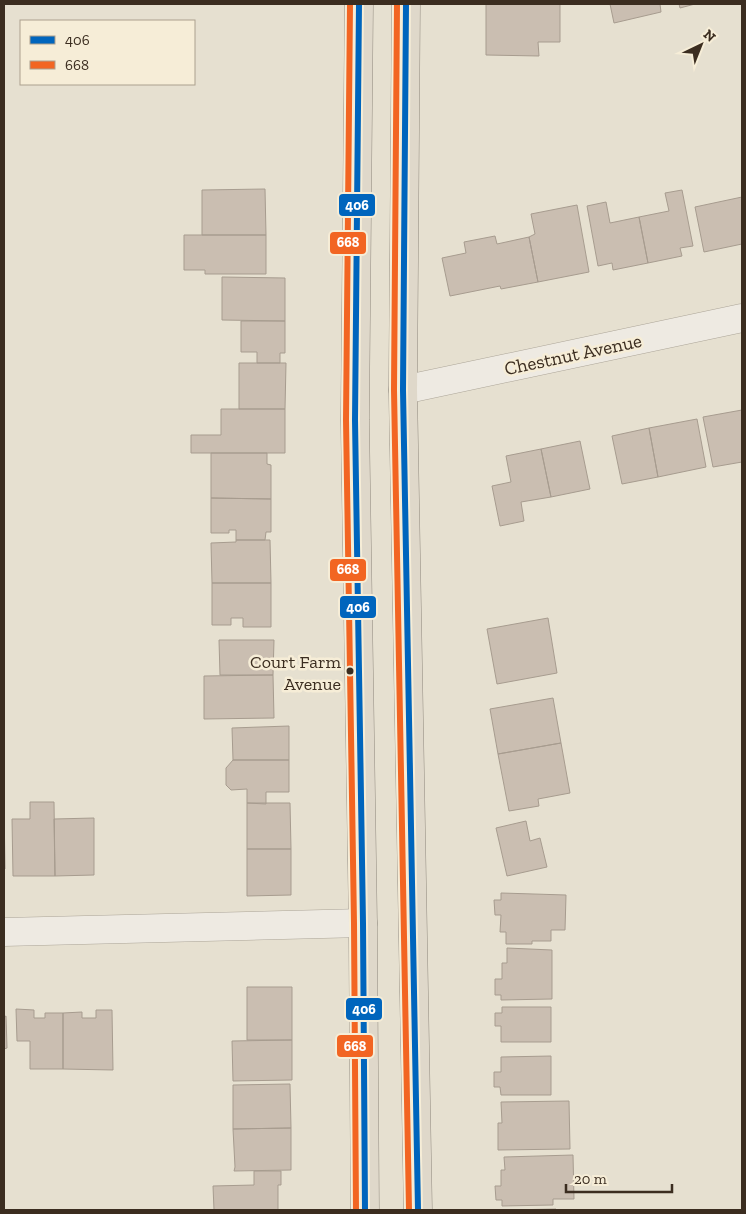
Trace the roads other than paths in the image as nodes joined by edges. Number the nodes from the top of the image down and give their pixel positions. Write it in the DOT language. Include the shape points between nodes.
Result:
graph roads {
  1 [pos="359,4"];
  2 [pos="406,4"];
  3 [pos="742,318"];
  4 [pos="403,390"];
  5 [pos="363,923"];
  6 [pos="4,932"];
  7 [pos="365,1210"];
  8 [pos="418,1210"];
  1 -- 5 [label="highway" via="355,420"];
  2 -- 4 [label="highway"];
  3 -- 4 [label="street, Chestnut Avenue"];
  4 -- 8 [label="highway"];
  5 -- 6 [label="street"];
  5 -- 7 [label="highway"];
}
